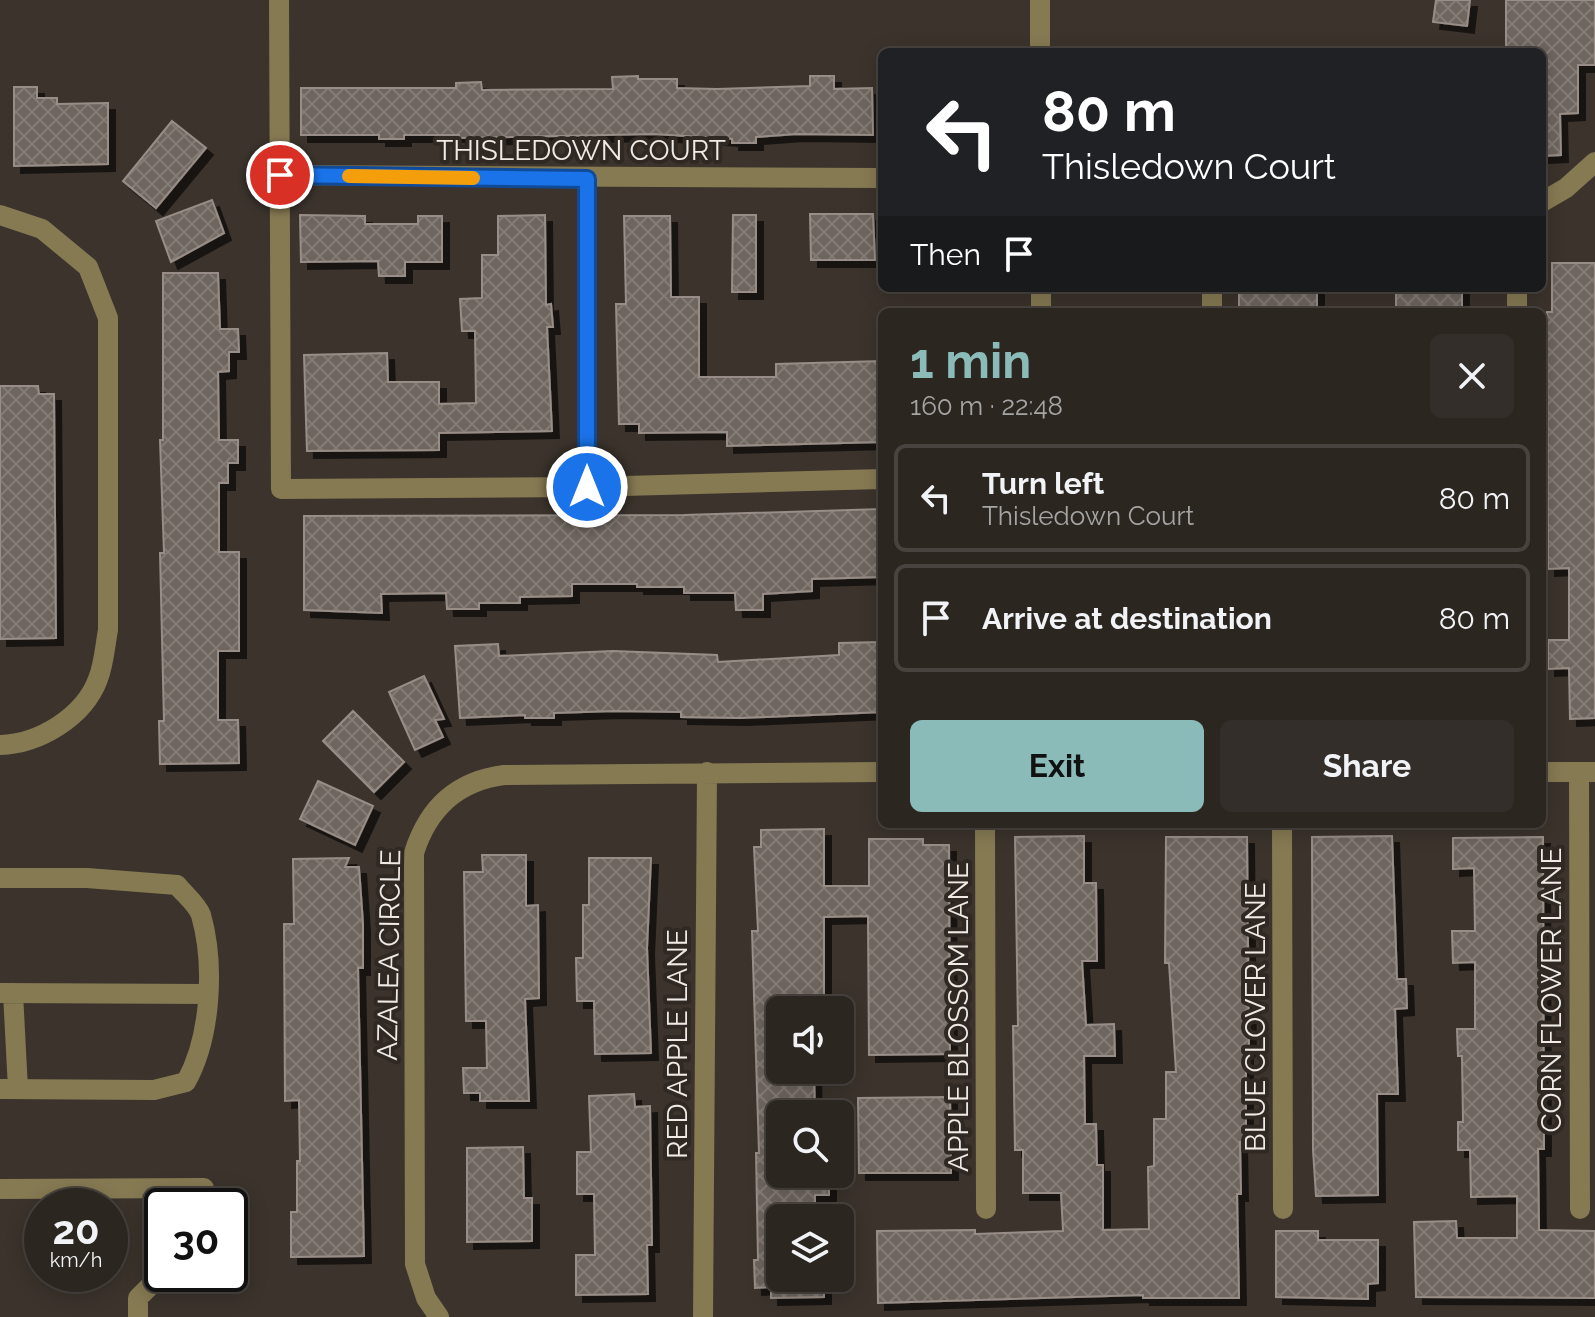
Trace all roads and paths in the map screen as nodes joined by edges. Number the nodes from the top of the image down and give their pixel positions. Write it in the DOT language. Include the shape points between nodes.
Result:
graph roads {
  1 [pos="279,0"];
  2 [pos="1040,0"];
  3 [pos="1040,48"];
  4 [pos="1595,162"];
  5 [pos="280,175"];
  6 [pos="878,178"];
  7 [pos="587,179"];
  8 [pos="1546,200"];
  9 [pos="0,215"];
  10 [pos="878,479"];
  11 [pos="587,487"];
  12 [pos="0,745"];
  13 [pos="707,772"];
  14 [pos="878,772"];
  15 [pos="1546,772"];
  16 [pos="1587,772"];
  17 [pos="985,828"];
  18 [pos="1282,828"];
  19 [pos="0,878"];
  20 [pos="7,993"];
  21 [pos="206,994"];
  22 [pos="9,1089"];
  23 [pos="0,1189"];
  24 [pos="144,1193"];
  25 [pos="986,1209"];
  26 [pos="1283,1209"];
  27 [pos="1580,1209"];
  28 [pos="144,1292"];
  29 [pos="138,1317"];
  30 [pos="439,1317"];
  31 [pos="703,1317"];
  1 -- 5 [label="street"];
  2 -- 3 [label="street"];
  4 -- 8 [label="street"];
  5 -- 7 [label="street, THISLEDOWN COURT"];
  5 -- 11 [label="street" via="281,489"];
  6 -- 7 [label="street, THISLEDOWN COURT"];
  7 -- 11 [label="street"];
  9 -- 12 [label="street" via="42,229 88,267 108,318 108,630 98,681 71,716 42,736"];
  10 -- 11 [label="street"];
  13 -- 14 [label="street, AZALEA CIRCLE"];
  13 -- 30 [label="street, AZALEA CIRCLE" via="488,777 458,789 425,823 414,853 415,1264 426,1298"];
  13 -- 31 [label="street, RED APPLE LANE"];
  15 -- 16 [label="street"];
  16 -- 27 [label="street, CORN FLOWER LANE"];
  17 -- 25 [label="street, APPLE BLOSSOM LANE"];
  18 -- 26 [label="street, BLUE CLOVER LANE"];
  19 -- 21 [label="street" via="177,885 200,912"];
  20 -- 21 [label="street"];
  20 -- 22 [label="street"];
  21 -- 22 [label="street" via="199,1060 186,1082 154,1090"];
  23 -- 24 [label="street"];
  28 -- 29 [label="street" via="138,1298"];
}
